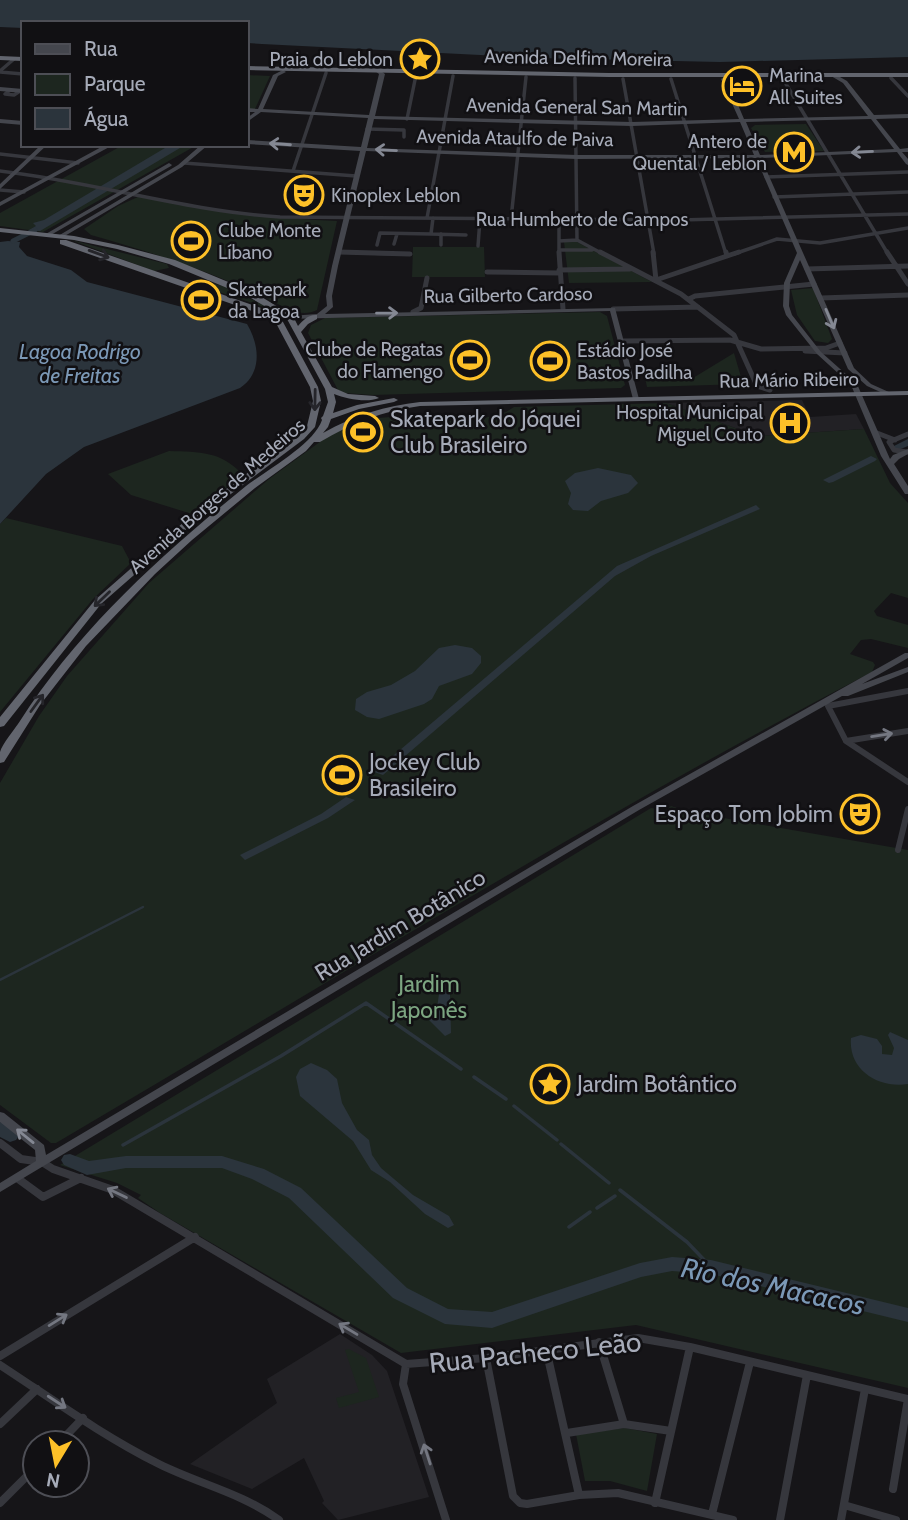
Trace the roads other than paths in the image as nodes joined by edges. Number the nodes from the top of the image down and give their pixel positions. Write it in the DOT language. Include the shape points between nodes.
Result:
graph roads {
  1 [pos="0,56"];
  2 [pos="21,58"];
  3 [pos="21,58"];
  4 [pos="14,59"];
  5 [pos="248,70"];
  6 [pos="248,70"];
  7 [pos="0,72"];
  8 [pos="283,72"];
  9 [pos="326,73"];
  10 [pos="380,73"];
  11 [pos="21,74"];
  12 [pos="416,75"];
  13 [pos="764,75"];
  14 [pos="833,75"];
  15 [pos="453,76"];
  16 [pos="908,76"];
  17 [pos="526,77"];
  18 [pos="575,78"];
  19 [pos="842,78"];
  20 [pos="891,78"];
  21 [pos="623,79"];
  22 [pos="671,79"];
  23 [pos="724,79"];
  24 [pos="783,79"];
  25 [pos="0,89"];
  26 [pos="21,91"];
  27 [pos="908,96"];
  28 [pos="248,110"];
  29 [pos="259,112"];
  30 [pos="312,115"];
  31 [pos="908,116"];
  32 [pos="371,118"];
  33 [pos="874,118"];
  34 [pos="248,119"];
  35 [pos="407,119"];
  36 [pos="0,121"];
  37 [pos="446,121"];
  38 [pos="807,121"];
  39 [pos="21,122"];
  40 [pos="520,123"];
  41 [pos="743,123"];
  42 [pos="575,124"];
  43 [pos="632,124"];
  44 [pos="685,124"];
  45 [pos="367,129"];
  46 [pos="404,137"];
  47 [pos="248,142"];
  48 [pos="301,146"];
  49 [pos="42,147"];
  50 [pos="106,147"];
  51 [pos="203,147"];
  52 [pos="363,149"];
  53 [pos="898,150"];
  54 [pos="908,150"];
  55 [pos="440,153"];
  56 [pos="826,153"];
  57 [pos="0,154"];
  58 [pos="518,155"];
  59 [pos="756,155"];
  60 [pos="695,156"];
  61 [pos="32,157"];
  62 [pos="576,157"];
  63 [pos="637,157"];
  64 [pos="78,163"];
  65 [pos="184,163"];
  66 [pos="908,163"];
  67 [pos="0,171"];
  68 [pos="293,171"];
  69 [pos="908,172"];
  70 [pos="15,173"];
  71 [pos="839,174"];
  72 [pos="356,176"];
  73 [pos="49,177"];
  74 [pos="766,177"];
  75 [pos="0,188"];
  76 [pos="123,191"];
  77 [pos="24,192"];
  78 [pos="908,192"];
  79 [pos="134,194"];
  80 [pos="851,194"];
  81 [pos="774,197"];
  82 [pos="0,204"];
  83 [pos="908,214"];
  84 [pos="865,216"];
  85 [pos="347,218"];
  86 [pos="430,218"];
  87 [pos="480,219"];
  88 [pos="511,219"];
  89 [pos="715,219"];
  90 [pos="786,219"];
  91 [pos="559,220"];
  92 [pos="578,220"];
  93 [pos="649,220"];
  94 [pos="411,222"];
  95 [pos="453,222"];
  96 [pos="389,223"];
  97 [pos="75,229"];
  98 [pos="908,229"];
  99 [pos="0,233"];
  100 [pos="389,233"];
  101 [pos="397,233"];
  102 [pos="411,234"];
  103 [pos="422,234"];
  104 [pos="431,234"];
  105 [pos="441,234"];
  106 [pos="452,234"];
  107 [pos="466,234"];
  108 [pos="875,234"];
  109 [pos="61,236"];
  110 [pos="43,237"];
  111 [pos="82,239"];
  112 [pos="559,240"];
  113 [pos="577,240"];
  114 [pos="797,240"];
  115 [pos="394,244"];
  116 [pos="421,244"];
  117 [pos="377,245"];
  118 [pos="441,245"];
  119 [pos="478,246"];
  120 [pos="559,250"];
  121 [pos="594,250"];
  122 [pos="339,252"];
  123 [pos="801,253"];
  124 [pos="410,254"];
  125 [pos="727,256"];
  126 [pos="172,262"];
  127 [pos="896,266"];
  128 [pos="908,266"];
  129 [pos="632,269"];
  130 [pos="807,269"];
  131 [pos="150,272"];
  132 [pos="487,272"];
  133 [pos="559,272"];
  134 [pos="209,276"];
  135 [pos="427,278"];
  136 [pos="656,280"];
  137 [pos="814,284"];
  138 [pos="908,284"];
  139 [pos="787,286"];
  140 [pos="192,288"];
  141 [pos="908,295"];
  142 [pos="329,296"];
  143 [pos="821,298"];
  144 [pos="689,299"];
  145 [pos="421,307"];
  146 [pos="698,307"];
  147 [pos="563,309"];
  148 [pos="613,309"];
  149 [pos="258,310"];
  150 [pos="283,312"];
  151 [pos="413,312"];
  152 [pos="428,312"];
  153 [pos="316,316"];
  154 [pos="290,318"];
  155 [pos="298,331"];
  156 [pos="622,341"];
  157 [pos="738,341"];
  158 [pos="840,343"];
  159 [pos="817,350"];
  160 [pos="845,353"];
  161 [pos="745,358"];
  162 [pos="908,387"];
  163 [pos="875,388"];
  164 [pos="329,389"];
  165 [pos="770,390"];
  166 [pos="859,391"];
  167 [pos="908,393"];
  168 [pos="888,394"];
  169 [pos="635,396"];
  170 [pos="395,400"];
  171 [pos="328,417"];
  172 [pos="311,427"];
  173 [pos="877,433"];
  174 [pos="908,434"];
  175 [pos="894,440"];
  176 [pos="303,449"];
  177 [pos="908,451"];
  178 [pos="890,464"];
  179 [pos="908,492"];
  180 [pos="66,640"];
  181 [pos="83,644"];
  182 [pos="908,655"];
  183 [pos="890,664"];
  184 [pos="907,670"];
  185 [pos="908,691"];
  186 [pos="826,704"];
  187 [pos="0,724"];
  188 [pos="908,731"];
  189 [pos="846,741"];
  190 [pos="0,760"];
  191 [pos="908,782"];
  192 [pos="908,809"];
  193 [pos="898,850"];
  194 [pos="0,1116"];
  195 [pos="0,1143"];
  196 [pos="42,1162"];
  197 [pos="17,1178"];
  198 [pos="82,1178"];
  199 [pos="0,1188"];
  200 [pos="195,1237"];
  201 [pos="599,1342"];
  202 [pos="690,1347"];
  203 [pos="546,1349"];
  204 [pos="0,1356"];
  205 [pos="486,1358"];
  206 [pos="750,1362"];
  207 [pos="406,1364"];
  208 [pos="0,1365"];
  209 [pos="807,1375"];
  210 [pos="37,1389"];
  211 [pos="865,1389"];
  212 [pos="908,1399"];
  213 [pos="83,1418"];
  214 [pos="0,1424"];
  215 [pos="624,1424"];
  216 [pos="73,1429"];
  217 [pos="671,1431"];
  218 [pos="567,1433"];
  219 [pos="21,1482"];
  220 [pos="893,1489"];
  221 [pos="579,1495"];
  222 [pos="0,1503"];
  223 [pos="655,1503"];
  224 [pos="844,1505"];
  225 [pos="712,1514"];
  226 [pos="279,1520"];
  227 [pos="446,1520"];
  228 [pos="733,1520"];
  229 [pos="780,1520"];
  230 [pos="841,1520"];
  231 [pos="895,1520"];
  1 -- 2 [label="highway"];
  1 -- 4 [label="highway"];
  3 -- 4 [label="highway"];
  4 -- 7 [label="street"];
  5 -- 10 [label="highway, Avenida Delfim Moreira"];
  6 -- 8 [label="highway, Avenida Delfim Moreira"];
  7 -- 11 [label="street"];
  8 -- 9 [label="highway, Avenida Delfim Moreira"];
  8 -- 29 [label="main road" via="276,75"];
  9 -- 10 [label="highway, Avenida Delfim Moreira"];
  9 -- 30 [label="street"];
  10 -- 12 [label="highway, Avenida Delfim Moreira"];
  10 -- 13 [label="highway, Avenida Delfim Moreira"];
  10 -- 32 [label="main road"];
  12 -- 15 [label="highway, Avenida Delfim Moreira"];
  12 -- 35 [label="street"];
  13 -- 14 [label="highway, Avenida Delfim Moreira"];
  13 -- 23 [label="highway"];
  14 -- 16 [label="highway, Avenida Delfim Moreira"];
  14 -- 19 [label="main road"];
  15 -- 17 [label="highway, Avenida Delfim Moreira"];
  15 -- 37 [label="street"];
  16 -- 20 [label="highway, Avenida Delfim Moreira"];
  17 -- 18 [label="highway, Avenida Delfim Moreira"];
  17 -- 40 [label="street"];
  18 -- 21 [label="highway, Avenida Delfim Moreira"];
  18 -- 42 [label="street"];
  19 -- 20 [label="highway, Avenida Delfim Moreira"];
  19 -- 24 [label="highway, Avenida Delfim Moreira"];
  19 -- 33 [label="main road"];
  20 -- 27 [label="street"];
  21 -- 22 [label="highway, Avenida Delfim Moreira"];
  21 -- 43 [label="street"];
  22 -- 23 [label="highway, Avenida Delfim Moreira"];
  22 -- 44 [label="street"];
  23 -- 24 [label="highway, Avenida Delfim Moreira"];
  23 -- 41 [label="main road"];
  24 -- 38 [label="street"];
  25 -- 26 [label="main road"];
  28 -- 29 [label="main road, Avenida General San Martin"];
  29 -- 30 [label="main road, Avenida General San Martin"];
  29 -- 34 [label="main road"];
  30 -- 32 [label="main road, Avenida General San Martin"];
  30 -- 48 [label="street"];
  31 -- 33 [label="main road, Avenida General San Martin"];
  32 -- 35 [label="main road, Avenida General San Martin"];
  32 -- 45 [label="main road"];
  33 -- 38 [label="main road, Avenida General San Martin"];
  33 -- 53 [label="main road"];
  35 -- 37 [label="main road, Avenida General San Martin"];
  36 -- 39 [label="main road"];
  37 -- 40 [label="main road, Avenida General San Martin"];
  37 -- 55 [label="street"];
  38 -- 41 [label="main road, Avenida General San Martin"];
  38 -- 56 [label="street"];
  40 -- 42 [label="main road, Avenida General San Martin"];
  40 -- 58 [label="street"];
  41 -- 44 [label="main road, Avenida General San Martin"];
  41 -- 59 [label="main road"];
  42 -- 43 [label="main road, Avenida General San Martin"];
  42 -- 62 [label="street"];
  43 -- 44 [label="main road, Avenida General San Martin"];
  43 -- 63 [label="street"];
  44 -- 60 [label="street"];
  45 -- 46 [label="street" via="404,130"];
  45 -- 52 [label="main road"];
  48 -- 47 [label="main road, Avenida Ataulfo de Paiva, one-way"];
  48 -- 52 [label="main road, Avenida Ataulfo de Paiva"];
  48 -- 68 [label="street"];
  49 -- 61 [label="main road"];
  50 -- 64 [label="main road"];
  51 -- 65 [label="main road"];
  55 -- 52 [label="main road, Avenida Ataulfo de Paiva, one-way"];
  52 -- 72 [label="main road"];
  53 -- 54 [label="main road, Avenida Ataulfo de Paiva"];
  53 -- 56 [label="main road, Avenida Ataulfo de Paiva, one-way"];
  53 -- 66 [label="main road"];
  55 -- 58 [label="main road, Avenida Ataulfo de Paiva"];
  55 -- 86 [label="street"];
  56 -- 59 [label="main road, Avenida Ataulfo de Paiva"];
  56 -- 71 [label="street"];
  57 -- 61 [label="street"];
  58 -- 62 [label="main road, Avenida Ataulfo de Paiva"];
  58 -- 88 [label="street"];
  59 -- 60 [label="main road, Avenida Ataulfo de Paiva"];
  59 -- 74 [label="main road"];
  60 -- 63 [label="main road, Avenida Ataulfo de Paiva"];
  60 -- 89 [label="street"];
  61 -- 64 [label="street"];
  61 -- 70 [label="main road"];
  62 -- 63 [label="main road, Avenida Ataulfo de Paiva"];
  62 -- 92 [label="street"];
  63 -- 93 [label="street"];
  64 -- 73 [label="main road"];
  65 -- 68 [label="street"];
  65 -- 76 [label="main road" via="174,163"];
  65 -- 79 [label="main road"];
  67 -- 70 [label="street, Rua Humberto de Campos"];
  68 -- 72 [label="street"];
  69 -- 71 [label="street"];
  70 -- 73 [label="street, Rua Humberto de Campos"];
  70 -- 75 [label="main road"];
  71 -- 74 [label="street"];
  71 -- 80 [label="street"];
  72 -- 85 [label="main road"];
  73 -- 76 [label="street, Rua Humberto de Campos"];
  73 -- 77 [label="main road"];
  74 -- 81 [label="main road"];
  75 -- 77 [label="street"];
  76 -- 79 [label="street, Rua Humberto de Campos"];
  76 -- 110 [label="main road"];
  77 -- 82 [label="main road"];
  78 -- 80 [label="street"];
  79 -- 85 [label="street, Rua Humberto de Campos" via="241,213"];
  79 -- 97 [label="main road"];
  80 -- 81 [label="street"];
  80 -- 84 [label="street"];
  81 -- 90 [label="main road"];
  83 -- 84 [label="street, Rua Humberto de Campos"];
  84 -- 90 [label="street, Rua Humberto de Campos"];
  84 -- 108 [label="street"];
  85 -- 86 [label="street, Rua Humberto de Campos"];
  85 -- 122 [label="main road"];
  86 -- 87 [label="street, Rua Humberto de Campos"];
  86 -- 104 [label="street"];
  87 -- 88 [label="street, Rua Humberto de Campos"];
  87 -- 119 [label="street"];
  88 -- 91 [label="street, Rua Humberto de Campos"];
  89 -- 90 [label="street, Rua Humberto de Campos"];
  89 -- 93 [label="street, Rua Humberto de Campos"];
  89 -- 125 [label="street"];
  90 -- 114 [label="main road"];
  91 -- 92 [label="street, Rua Humberto de Campos"];
  91 -- 112 [label="street"];
  92 -- 93 [label="street, Rua Humberto de Campos"];
  92 -- 113 [label="street"];
  93 -- 136 [label="street"];
  94 -- 102 [label="street"];
  95 -- 106 [label="street"];
  96 -- 100 [label="street"];
  97 -- 109 [label="main road"];
  97 -- 111 [label="highway"];
  98 -- 108 [label="street"];
  99 -- 110 [label="highway"];
  100 -- 101 [label="street"];
  100 -- 117 [label="street" via="379,234"];
  101 -- 102 [label="street"];
  101 -- 115 [label="street"];
  102 -- 103 [label="street"];
  103 -- 104 [label="street"];
  103 -- 116 [label="street"];
  104 -- 105 [label="street"];
  105 -- 106 [label="street"];
  105 -- 118 [label="street"];
  106 -- 107 [label="street"];
  108 -- 114 [label="street" via="816,243"];
  108 -- 127 [label="street"];
  109 -- 110 [label="highway"];
  109 -- 111 [label="highway"];
  110 -- 131 [label="highway, Avenida Borges de Medeiros, one-way"];
  111 -- 126 [label="highway"];
  112 -- 113 [label="street"];
  112 -- 120 [label="street"];
  113 -- 121 [label="street"];
  114 -- 123 [label="main road"];
  114 -- 125 [label="street" via="777,239"];
  120 -- 121 [label="street"];
  120 -- 133 [label="street"];
  121 -- 129 [label="street"];
  122 -- 124 [label="street"];
  122 -- 142 [label="main road"];
  123 -- 130 [label="main road"];
  123 -- 139 [label="main road"];
  125 -- 136 [label="street"];
  126 -- 131 [label="highway" via="168,271"];
  126 -- 134 [label="highway"];
  127 -- 128 [label="street"];
  127 -- 130 [label="street"];
  127 -- 138 [label="street"];
  129 -- 133 [label="street"];
  129 -- 136 [label="street"];
  130 -- 137 [label="main road"];
  131 -- 140 [label="highway, Avenida Borges de Medeiros"];
  132 -- 133 [label="street"];
  133 -- 147 [label="street"];
  134 -- 140 [label="highway" via="191,278"];
  134 -- 150 [label="highway"];
  135 -- 145 [label="street"];
  136 -- 144 [label="street"];
  137 -- 139 [label="street"];
  137 -- 143 [label="main road"];
  139 -- 144 [label="street"];
  139 -- 159 [label="main road" via="789,315"];
  140 -- 149 [label="highway, Avenida Borges de Medeiros"];
  141 -- 143 [label="street"];
  142 -- 150 [label="main road" via="318,313"];
  142 -- 153 [label="main road" via="330,307"];
  143 -- 158 [label="main road, one-way"];
  144 -- 146 [label="street"];
  145 -- 151 [label="street"];
  145 -- 152 [label="street"];
  146 -- 148 [label="street, Rua Gilberto Cardoso"];
  146 -- 157 [label="street"];
  147 -- 148 [label="main road, Rua Gilberto Cardoso"];
  147 -- 152 [label="main road, Rua Gilberto Cardoso"];
  148 -- 156 [label="main road"];
  149 -- 154 [label="highway"];
  149 -- 172 [label="highway, Avenida Borges de Medeiros, one-way" via="280,324 314,387 317,401"];
  150 -- 154 [label="highway"];
  151 -- 152 [label="main road, Rua Gilberto Cardoso"];
  153 -- 151 [label="main road, Rua Gilberto Cardoso, one-way"];
  153 -- 154 [label="main road, Rua Gilberto Cardoso"];
  153 -- 155 [label="highway"];
  154 -- 155 [label="highway"];
  155 -- 164 [label="highway"];
  156 -- 157 [label="street"];
  156 -- 169 [label="main road"];
  157 -- 159 [label="street" via="761,349"];
  157 -- 161 [label="street"];
  158 -- 159 [label="street"];
  158 -- 160 [label="main road"];
  159 -- 160 [label="street"];
  159 -- 161 [label="street" via="756,352"];
  159 -- 166 [label="main road"];
  160 -- 163 [label="main road" via="855,373"];
  161 -- 165 [label="street" via="757,386"];
  162 -- 163 [label="highway, Rua Mário Ribeiro"];
  163 -- 166 [label="highway, Rua Mário Ribeiro"];
  163 -- 168 [label="main road"];
  164 -- 170 [label="highway" via="347,396"];
  164 -- 171 [label="highway, Avenida Borges de Medeiros"];
  165 -- 166 [label="highway, Rua Mário Ribeiro"];
  165 -- 169 [label="highway, Rua Mário Ribeiro"];
  166 -- 168 [label="highway, Rua Mário Ribeiro"];
  166 -- 169 [label="highway, Rua Mário Ribeiro"];
  166 -- 173 [label="main road"];
  167 -- 168 [label="highway, Rua Mário Ribeiro"];
  169 -- 170 [label="highway, Rua Mário Ribeiro"];
  169 -- 176 [label="highway, Rua Mário Ribeiro" via="396,407 349,421"];
  170 -- 171 [label="highway, Rua Mário Ribeiro"];
  171 -- 172 [label="highway, Rua Mário Ribeiro"];
  171 -- 176 [label="highway, Avenida Borges de Medeiros"];
  172 -- 180 [label="highway, Avenida Borges de Medeiros, one-way" via="138,565"];
  173 -- 175 [label="street"];
  173 -- 178 [label="main road"];
  174 -- 175 [label="street"];
  175 -- 177 [label="street" via="889,443 891,448"];
  176 -- 181 [label="highway, Avenida Borges de Medeiros" via="189,538"];
  177 -- 178 [label="main road"];
  178 -- 179 [label="main road"];
  180 -- 181 [label="highway" via="67,646"];
  180 -- 187 [label="highway, Avenida Borges de Medeiros"];
  190 -- 181 [label="highway, Avenida Borges de Medeiros, one-way"];
  182 -- 183 [label="main road, Rua Jardim Botânico"];
  183 -- 184 [label="main road"];
  183 -- 186 [label="main road, Rua Jardim Botânico"];
  184 -- 186 [label="main road, Rua Jardim Botânico"];
  185 -- 186 [label="street"];
  186 -- 189 [label="street"];
  186 -- 196 [label="main road, Rua Jardim Botânico" via="636,808"];
  189 -- 188 [label="street, one-way"];
  189 -- 191 [label="street"];
  192 -- 193 [label="street"];
  196 -- 194 [label="main road, one-way" via="40,1148"];
  195 -- 196 [label="street, Rua Pacheco Leão" via="21,1159"];
  196 -- 197 [label="main road, Rua Jardim Botânico"];
  196 -- 198 [label="street, Rua Pacheco Leão"];
  197 -- 198 [label="street" via="43,1197"];
  197 -- 199 [label="main road, Rua Jardim Botânico"];
  200 -- 198 [label="street, Rua Pacheco Leão, one-way"];
  204 -- 200 [label="street, one-way"];
  207 -- 200 [label="street, Rua Pacheco Leão, one-way"];
  201 -- 202 [label="street, Rua Pacheco Leão" via="638,1338"];
  201 -- 203 [label="street, Rua Pacheco Leão"];
  201 -- 215 [label="street"];
  202 -- 206 [label="street, Rua Pacheco Leão"];
  202 -- 217 [label="street"];
  203 -- 205 [label="street, Rua Pacheco Leão"];
  203 -- 218 [label="street"];
  205 -- 207 [label="street, Rua Pacheco Leão"];
  205 -- 221 [label="street" via="513,1496 527,1504"];
  206 -- 209 [label="street, Rua Pacheco Leão"];
  206 -- 225 [label="street"];
  227 -- 207 [label="street, one-way" via="403,1384"];
  208 -- 210 [label="street"];
  209 -- 211 [label="street, Rua Pacheco Leão"];
  209 -- 229 [label="street"];
  210 -- 213 [label="street, one-way"];
  210 -- 214 [label="street"];
  211 -- 212 [label="street, Rua Pacheco Leão"];
  211 -- 224 [label="street"];
  212 -- 220 [label="street"];
  213 -- 216 [label="street"];
  213 -- 226 [label="street" via="133,1451 263,1507"];
  215 -- 217 [label="street"];
  215 -- 218 [label="street"];
  217 -- 223 [label="street"];
  218 -- 221 [label="street"];
  219 -- 222 [label="street"];
  221 -- 223 [label="street" via="618,1493"];
  223 -- 225 [label="street"];
  224 -- 230 [label="street"];
  224 -- 231 [label="street"];
  225 -- 228 [label="street"];
}
